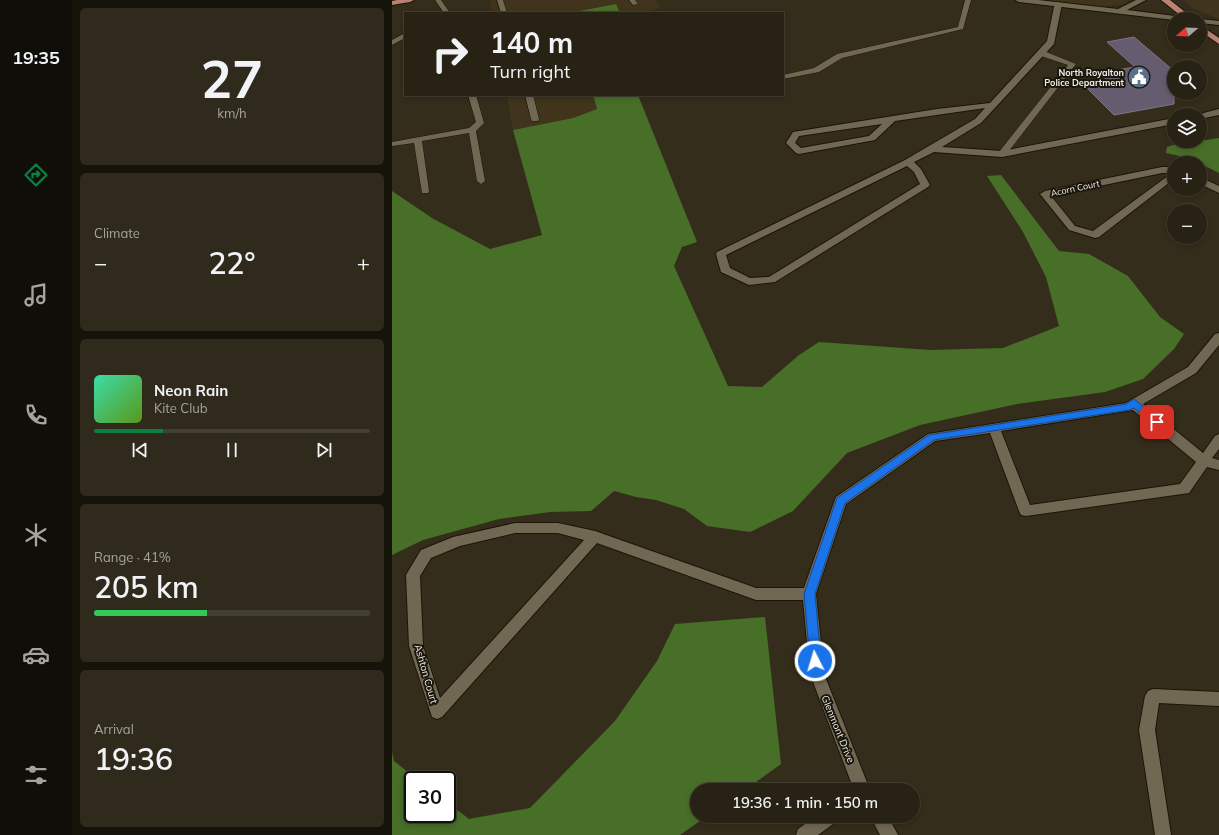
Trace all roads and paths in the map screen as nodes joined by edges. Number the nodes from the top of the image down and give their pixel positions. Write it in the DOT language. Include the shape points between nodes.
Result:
graph roads {
  1 [pos="410,0"];
  2 [pos="438,0"];
  3 [pos="500,0"];
  4 [pos="968,0"];
  5 [pos="1019,0"];
  6 [pos="1142,0"];
  7 [pos="1165,0"];
  8 [pos="392,3"];
  9 [pos="1058,4"];
  10 [pos="1118,11"];
  11 [pos="446,12"];
  12 [pos="504,12"];
  13 [pos="1181,12"];
  14 [pos="1167,17"];
  15 [pos="1207,22"];
  16 [pos="1219,23"];
  17 [pos="1207,33"];
  18 [pos="404,36"];
  19 [pos="1219,42"];
  20 [pos="392,43"];
  21 [pos="1041,53"];
  22 [pos="784,77"];
  23 [pos="472,96"];
  24 [pos="529,96"];
  25 [pos="993,105"];
  26 [pos="1219,112"];
  27 [pos="1207,115"];
  28 [pos="535,119"];
  29 [pos="892,119"];
  30 [pos="1167,122"];
  31 [pos="472,130"];
  32 [pos="418,139"];
  33 [pos="392,144"];
  34 [pos="932,150"];
  35 [pos="1002,154"];
  36 [pos="908,162"];
  37 [pos="1167,170"];
  38 [pos="1167,180"];
  39 [pos="480,181"];
  40 [pos="1207,184"];
  41 [pos="1219,190"];
  42 [pos="424,191"];
  43 [pos="1219,336"];
  44 [pos="1134,403"];
  45 [pos="994,428"];
  46 [pos="1219,439"];
  47 [pos="1204,461"];
  48 [pos="1219,465"];
  49 [pos="595,537"];
  50 [pos="809,594"];
  51 [pos="1219,699"];
  52 [pos="859,783"];
  53 [pos="820,823"];
  54 [pos="882,823"];
  55 [pos="804,835"];
  56 [pos="890,835"];
  57 [pos="1163,835"];
  1 -- 8 [label="main road"];
  2 -- 11 [label="lane"];
  3 -- 12 [label="lane"];
  4 -- 22 [label="lane" via="961,28 840,56 816,70"];
  5 -- 9 [label="street"];
  6 -- 10 [label="street"];
  7 -- 13 [label="main road"];
  9 -- 10 [label="street"];
  9 -- 21 [label="street" via="1051,42"];
  10 -- 14 [label="street"];
  15 -- 16 [label="street"];
  17 -- 19 [label="main road"];
  18 -- 20 [label="lane"];
  21 -- 25 [label="street"];
  21 -- 35 [label="lane" via="1072,64"];
  23 -- 31 [label="lane" via="480,123"];
  24 -- 28 [label="lane"];
  25 -- 29 [label="street" via="941,110"];
  25 -- 34 [label="street" via="978,121"];
  26 -- 27 [label="street"];
  29 -- 29 [label="street" via="796,134 790,143 799,151 872,138"];
  30 -- 35 [label="street"];
  31 -- 32 [label="lane"];
  31 -- 39 [label="lane"];
  32 -- 33 [label="lane"];
  32 -- 42 [label="lane"];
  34 -- 35 [label="street"];
  34 -- 36 [label="street"];
  36 -- 36 [label="street" via="721,254 725,270 749,282 772,280 925,185 918,171"];
  37 -- 38 [label="street, Acorn Court" via="1045,194 1072,228 1095,235"];
  40 -- 41 [label="street"];
  43 -- 44 [label="street, Glenmont Drive" via="1192,370"];
  44 -- 45 [label="street, Glenmont Drive" via="1129,407"];
  44 -- 47 [label="street"];
  45 -- 47 [label="street" via="1026,511 1184,490"];
  45 -- 50 [label="street, Glenmont Drive" via="932,437 841,501"];
  46 -- 47 [label="street"];
  47 -- 48 [label="street"];
  49 -- 49 [label="street, Ashton Court" via="558,528 515,528 458,541 426,554 413,575 416,646 437,712"];
  49 -- 50 [label="street, Ashton Court" via="756,594"];
  50 -- 52 [label="street, Glenmont Drive" via="816,674"];
  51 -- 57 [label="street" via="1153,696 1147,730"];
  53 -- 55 [label="street"];
  54 -- 56 [label="street"];
}
